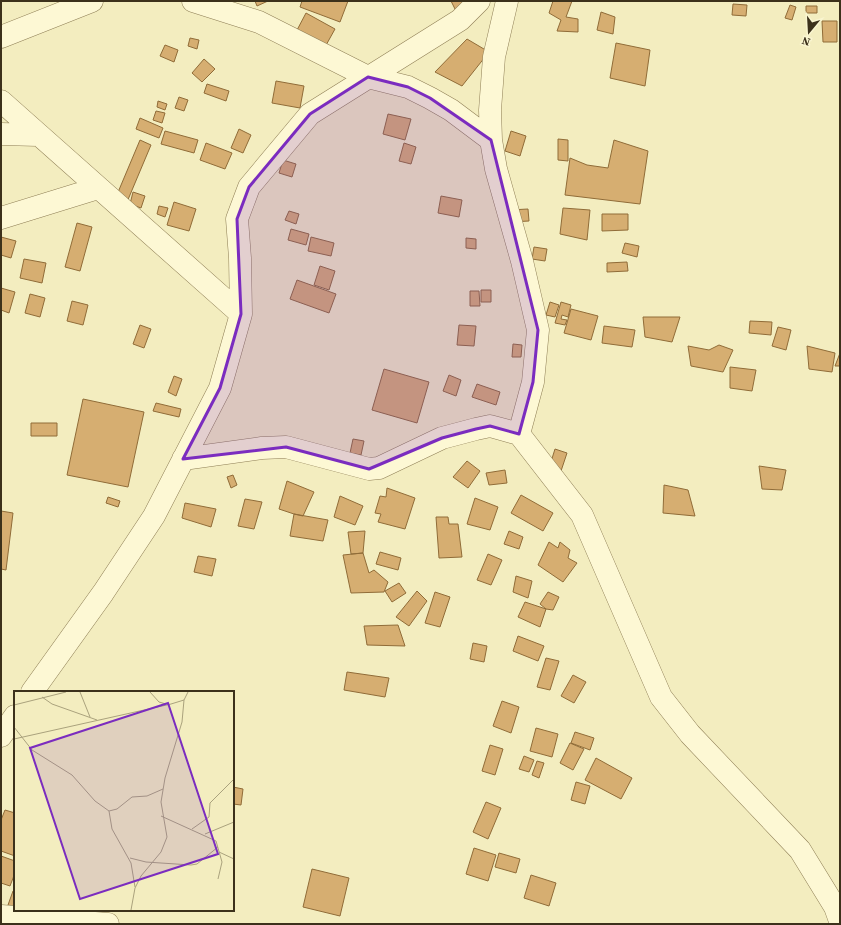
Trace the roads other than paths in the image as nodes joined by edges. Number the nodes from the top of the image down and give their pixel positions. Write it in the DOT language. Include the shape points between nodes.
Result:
graph roads {
  1 [pos="92,1"];
  2 [pos="194,1"];
  3 [pos="478,1"];
  4 [pos="506,1"];
  5 [pos="1,37"];
  6 [pos="368,77"];
  7 [pos="1,101"];
  8 [pos="1,134"];
  9 [pos="38,135"];
  10 [pos="491,140"];
  11 [pos="98,188"];
  12 [pos="1,218"];
  13 [pos="242,314"];
  14 [pos="519,434"];
  15 [pos="183,459"];
  16 [pos="33,691"];
  17 [pos="14,717"];
  18 [pos="1,736"];
  19 [pos="1,917"];
  20 [pos="840,921"];
  21 [pos="16,924"];
  22 [pos="108,924"];
  1 -- 5 [label="street"];
  2 -- 6 [label="street" via="259,22"];
  3 -- 6 [label="street" via="460,20"];
  4 -- 10 [label="street" via="494,57 490,110"];
  6 -- 10 [label="street" via="408,87 430,98 451,110"];
  6 -- 13 [label="street" via="310,114 249,187 237,219"];
  7 -- 9 [label="street"];
  8 -- 9 [label="street"];
  9 -- 11 [label="street"];
  10 -- 14 [label="street" via="496,169 538,330 533,382"];
  11 -- 12 [label="street"];
  11 -- 13 [label="street"];
  13 -- 15 [label="street" via="220,388"];
  14 -- 15 [label="street" via="490,426 476,429 442,438 378,468 369,469 286,448 262,448"];
  14 -- 20 [label="street" via="582,515 661,697 690,734 800,850 835,907"];
  15 -- 16 [label="street" via="154,516"];
  17 -- 18 [label="street"];
  19 -- 21 [label="street"];
  19 -- 22 [label="street"];
}
